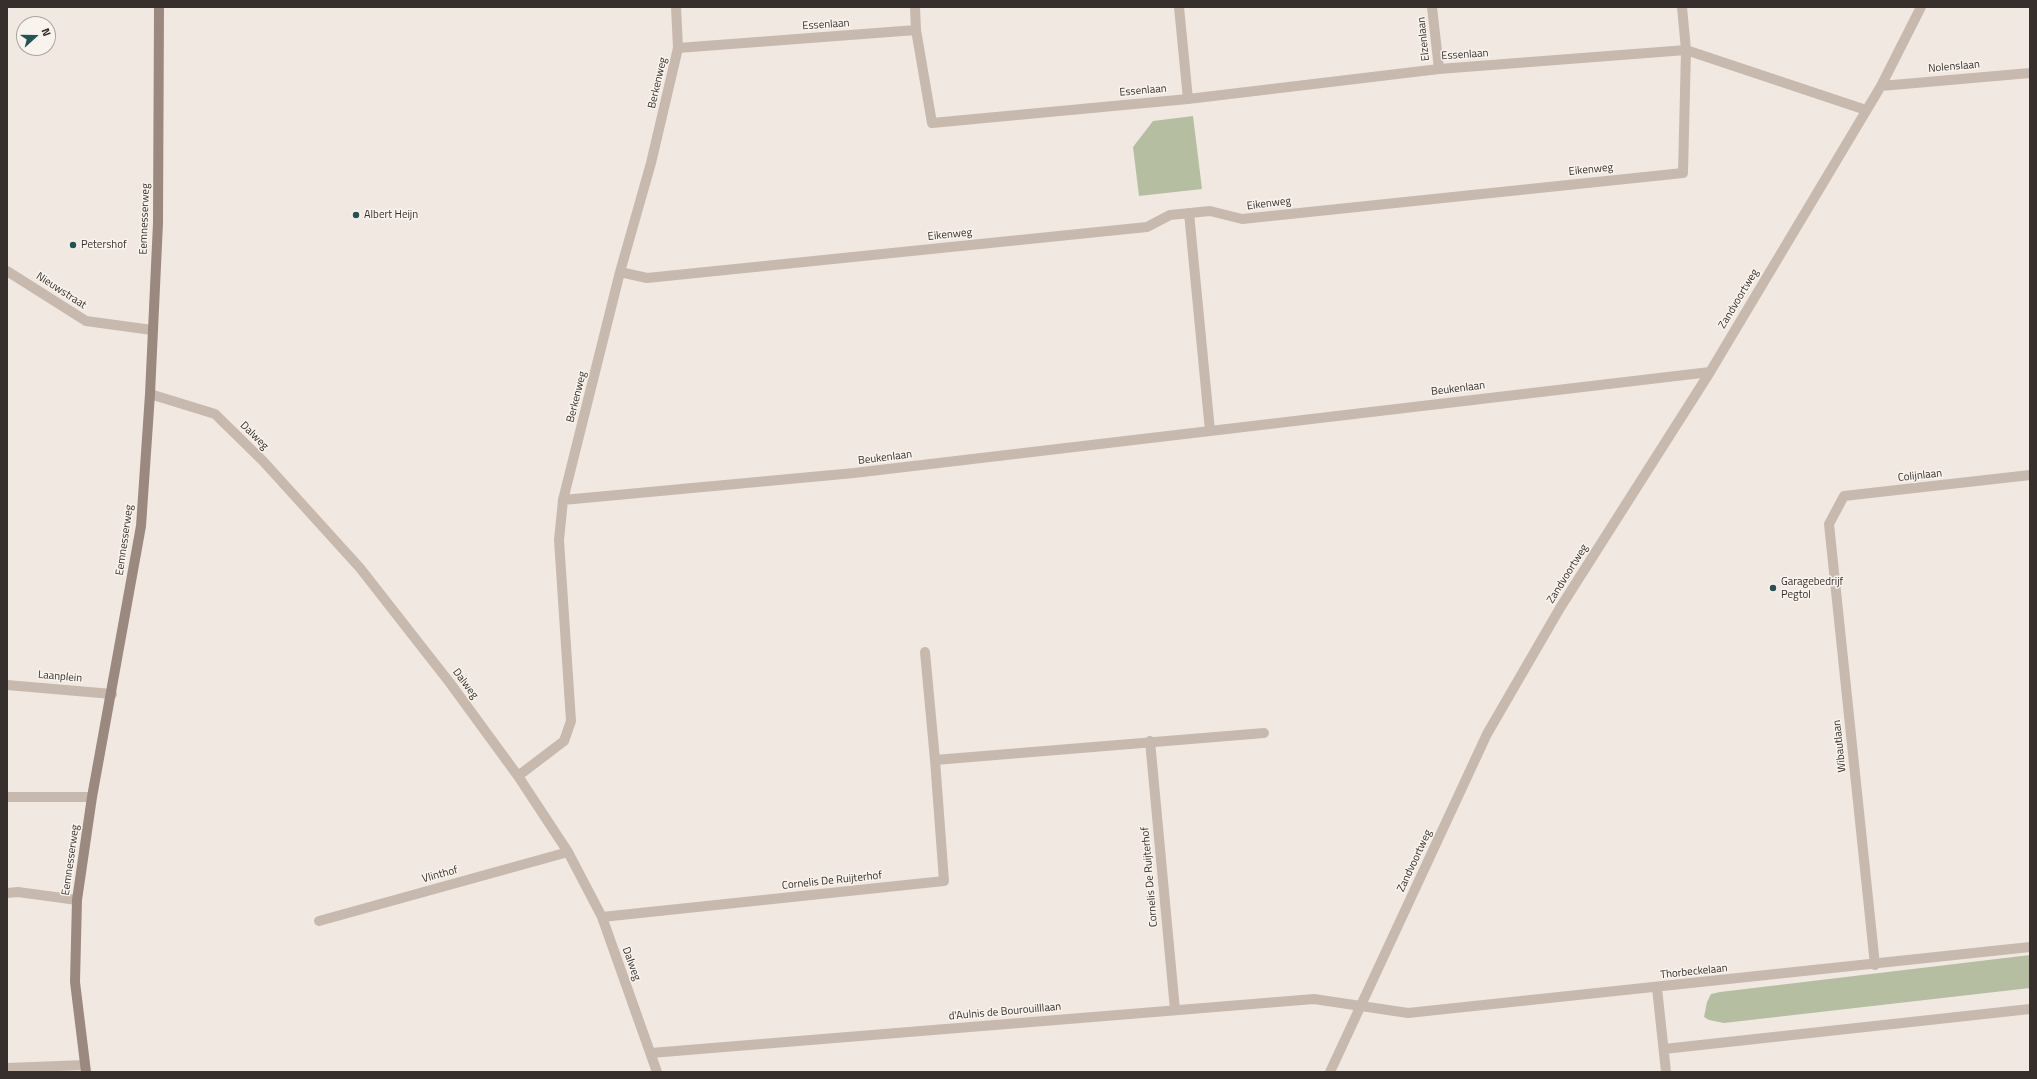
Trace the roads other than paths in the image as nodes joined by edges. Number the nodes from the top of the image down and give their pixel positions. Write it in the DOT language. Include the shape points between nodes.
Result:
graph roads {
  1 [pos="159,7"];
  2 [pos="676,7"];
  3 [pos="915,7"];
  4 [pos="1179,7"];
  5 [pos="1432,7"];
  6 [pos="1682,7"];
  7 [pos="1921,7"];
  8 [pos="916,30"];
  9 [pos="678,48"];
  10 [pos="1686,50"];
  11 [pos="1439,69"];
  12 [pos="2030,73"];
  13 [pos="1881,86"];
  14 [pos="1188,99"];
  15 [pos="1866,110"];
  16 [pos="1189,213"];
  17 [pos="7,271"];
  18 [pos="620,272"];
  19 [pos="152,330"];
  20 [pos="1710,372"];
  21 [pos="150,394"];
  22 [pos="1210,431"];
  23 [pos="2030,475"];
  24 [pos="563,500"];
  25 [pos="1829,524"];
  26 [pos="925,652"];
  27 [pos="7,685"];
  28 [pos="112,694"];
  29 [pos="1264,733"];
  30 [pos="1150,741"];
  31 [pos="934,760"];
  32 [pos="518,776"];
  33 [pos="7,797"];
  34 [pos="92,797"];
  35 [pos="568,852"];
  36 [pos="7,893"];
  37 [pos="77,900"];
  38 [pos="602,917"];
  39 [pos="319,921"];
  40 [pos="2030,947"];
  41 [pos="1875,964"];
  42 [pos="1657,988"];
  43 [pos="1361,1006"];
  44 [pos="2030,1009"];
  45 [pos="1174,1010"];
  46 [pos="1664,1049"];
  47 [pos="651,1053"];
  48 [pos="7,1068"];
  49 [pos="86,1069"];
  50 [pos="657,1072"];
  51 [pos="1330,1072"];
  52 [pos="1666,1072"];
  1 -- 19 [label="street, Eemnesserweg" via="158,223"];
  2 -- 9 [label="street, Berkenweg"];
  3 -- 8 [label="street"];
  4 -- 14 [label="street"];
  5 -- 11 [label="street, Elzenlaan"];
  6 -- 10 [label="street"];
  7 -- 13 [label="street, Zandvoortweg"];
  8 -- 9 [label="street, Essenlaan"];
  8 -- 14 [label="street, Essenlaan" via="932,122"];
  9 -- 18 [label="street, Berkenweg" via="651,163"];
  10 -- 11 [label="street, Essenlaan"];
  10 -- 15 [label="street"];
  10 -- 16 [label="street, Eikenweg" via="1683,173 1242,219 1210,212"];
  11 -- 14 [label="street, Essenlaan"];
  12 -- 13 [label="street, Nolenslaan"];
  13 -- 15 [label="street, Zandvoortweg"];
  15 -- 20 [label="street, Zandvoortweg"];
  16 -- 18 [label="street, Eikenweg" via="1170,215 1147,227 647,278"];
  16 -- 22 [label="street"];
  17 -- 19 [label="street, Nieuwstraat" via="86,321"];
  18 -- 24 [label="street, Berkenweg"];
  19 -- 21 [label="street, Eemnesserweg"];
  20 -- 22 [label="street, Beukenlaan"];
  20 -- 43 [label="street, Zandvoortweg" via="1560,608 1487,734"];
  21 -- 28 [label="street, Eemnesserweg" via="141,526"];
  21 -- 32 [label="street, Dalweg" via="215,414 263,461 360,568"];
  22 -- 24 [label="street, Beukenlaan" via="854,474"];
  23 -- 25 [label="street, Colijnlaan" via="1844,496"];
  24 -- 32 [label="street, Berkenweg" via="559,540 571,721 564,741"];
  25 -- 41 [label="street, Wibautlaan"];
  26 -- 31 [label="street, Cornelis De Ruijterhof"];
  27 -- 28 [label="street, Laanplein"];
  28 -- 34 [label="street, Eemnesserweg"];
  29 -- 30 [label="street"];
  30 -- 31 [label="street"];
  30 -- 45 [label="street, Cornelis De Ruijterhof"];
  31 -- 38 [label="street, Cornelis De Ruijterhof" via="944,881"];
  32 -- 35 [label="street, Dalweg"];
  33 -- 34 [label="street"];
  34 -- 37 [label="street, Eemnesserweg"];
  35 -- 38 [label="street, Dalweg"];
  35 -- 39 [label="street, Vlinthof"];
  36 -- 37 [label="street" via="18,892"];
  37 -- 49 [label="street, Eemnesserweg" via="75,982"];
  38 -- 47 [label="street, Dalweg"];
  40 -- 41 [label="street, Thorbeckelaan"];
  41 -- 42 [label="street, Thorbeckelaan"];
  42 -- 43 [label="street, Thorbeckelaan" via="1408,1013"];
  42 -- 46 [label="street"];
  43 -- 45 [label="street, d'Aulnis de Bourouilllaan" via="1314,999"];
  43 -- 51 [label="street, Zandvoortweg"];
  44 -- 46 [label="street"];
  45 -- 47 [label="street, d'Aulnis de Bourouilllaan"];
  46 -- 52 [label="street"];
  47 -- 50 [label="street, Dalweg"];
  48 -- 49 [label="street"];
}
